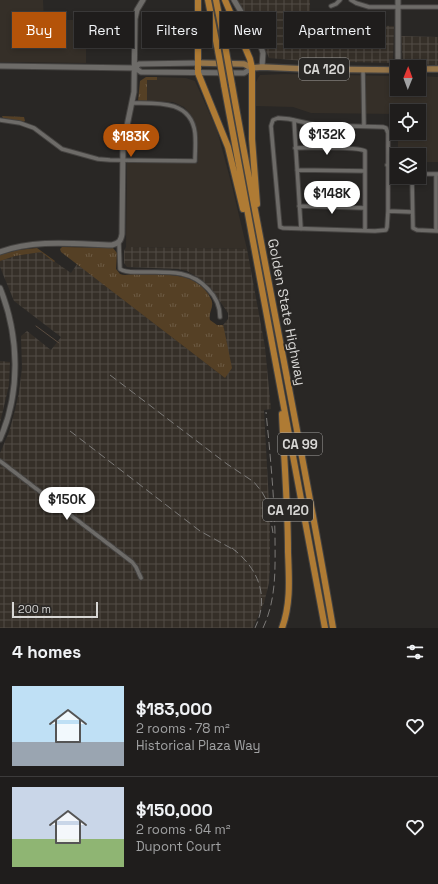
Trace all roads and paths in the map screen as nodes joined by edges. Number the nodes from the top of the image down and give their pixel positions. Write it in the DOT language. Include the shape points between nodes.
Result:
graph roads {
  1 [pos="143,0"];
  2 [pos="198,0"];
  3 [pos="208,0"];
  4 [pos="216,0"];
  5 [pos="225,0"];
  6 [pos="234,0"];
  7 [pos="340,0"];
  8 [pos="350,0"];
  9 [pos="398,0"];
  10 [pos="331,6"];
  11 [pos="398,7"];
  12 [pos="438,7"];
  13 [pos="398,60"];
  14 [pos="199,63"];
  15 [pos="0,66"];
  16 [pos="262,67"];
  17 [pos="135,68"];
  18 [pos="252,68"];
  19 [pos="390,68"];
  20 [pos="363,69"];
  21 [pos="426,69"];
  22 [pos="438,69"];
  23 [pos="198,73"];
  24 [pos="132,103"];
  25 [pos="0,120"];
  26 [pos="294,120"];
  27 [pos="349,126"];
  28 [pos="364,126"];
  29 [pos="295,148"];
  30 [pos="348,148"];
  31 [pos="123,160"];
  32 [pos="387,165"];
  33 [pos="297,170"];
  34 [pos="365,171"];
  35 [pos="426,174"];
  36 [pos="437,174"];
  37 [pos="412,184"];
  38 [pos="299,206"];
  39 [pos="365,208"];
  40 [pos="388,211"];
  41 [pos="412,212"];
  42 [pos="301,229"];
  43 [pos="365,230"];
  44 [pos="437,231"];
  45 [pos="261,242"];
  46 [pos="119,243"];
  47 [pos="0,252"];
  48 [pos="260,277"];
  49 [pos="0,288"];
  50 [pos="220,317"];
  51 [pos="281,391"];
  52 [pos="0,439"];
  53 [pos="0,461"];
  54 [pos="141,578"];
  55 [pos="282,628"];
  56 [pos="325,628"];
  57 [pos="333,628"];
  1 -- 17 [label="street" via="134,19"];
  2 -- 14 [label="highway"];
  3 -- 48 [label="highway, Golden State Highway / CA 99, bridge"];
  4 -- 45 [label="highway, Golden State Highway / CA 99, bridge"];
  5 -- 18 [label="highway"];
  6 -- 16 [label="street" via="260,44"];
  7 -- 10 [label="street"];
  8 -- 11 [label="street" via="369,7"];
  9 -- 11 [label="street"];
  11 -- 12 [label="street"];
  11 -- 13 [label="street"];
  14 -- 17 [label="street" via="139,64"];
  14 -- 18 [label="main road, CA 120" via="244,64"];
  14 -- 23 [label="highway"];
  15 -- 17 [label="street"];
  16 -- 18 [label="main road, CA 120"];
  16 -- 20 [label="main road, CA 120"];
  17 -- 23 [label="street" via="141,72"];
  17 -- 24 [label="street"];
  18 -- 23 [label="street" via="244,73"];
  18 -- 45 [label="highway" via="252,139"];
  19 -- 20 [label="main road, CA 120"];
  20 -- 28 [label="street"];
  21 -- 22 [label="main road"];
  23 -- 48 [label="highway" via="228,147"];
  24 -- 31 [label="street" via="124,139"];
  24 -- 31 [label="street" via="168,104 180,108 193,124 195,161"];
  25 -- 31 [label="street" via="28,126 62,149 102,160"];
  26 -- 27 [label="street" via="316,125"];
  26 -- 29 [label="street"];
  26 -- 42 [label="street" via="275,119 271,126 278,225 283,228"];
  27 -- 28 [label="street"];
  27 -- 30 [label="street"];
  28 -- 32 [label="street" via="387,129"];
  29 -- 30 [label="street"];
  29 -- 33 [label="street"];
  30 -- 34 [label="street" via="365,151"];
  31 -- 46 [label="street" via="122,234"];
  32 -- 40 [label="street"];
  33 -- 34 [label="street"];
  33 -- 38 [label="street"];
  34 -- 39 [label="street"];
  35 -- 36 [label="street"];
  36 -- 44 [label="street"];
  37 -- 41 [label="street"];
  38 -- 39 [label="street"];
  38 -- 42 [label="street"];
  39 -- 43 [label="street"];
  40 -- 41 [label="street"];
  40 -- 43 [label="street" via="386,230"];
  41 -- 44 [label="street" via="414,229"];
  42 -- 43 [label="street"];
  45 -- 57 [label="highway, Golden State Highway / CA 99"];
  46 -- 47 [label="street" via="35,244"];
  46 -- 50 [label="street" via="120,269 134,272 181,273 197,279 213,294"];
  48 -- 51 [label="highway, Golden State Highway / CA 99"];
  49 -- 52 [label="street" via="9,315 15,360 13,395"];
  51 -- 55 [label="highway, CA 120" via="289,579"];
  51 -- 56 [label="highway, Golden State Highway / CA 99"];
  53 -- 54 [label="street" via="132,562"];
}
